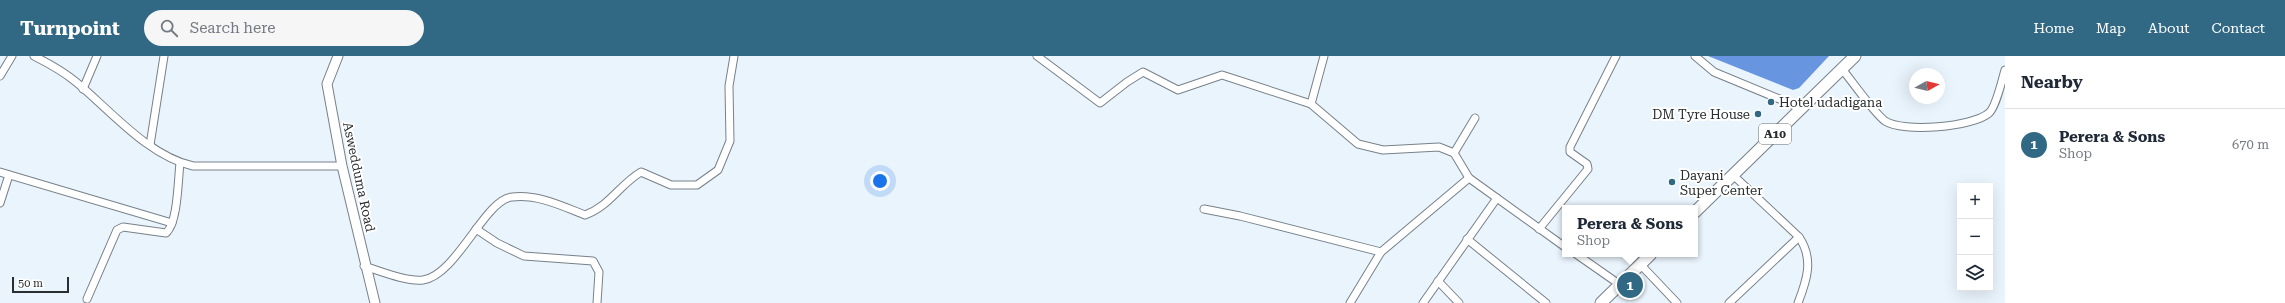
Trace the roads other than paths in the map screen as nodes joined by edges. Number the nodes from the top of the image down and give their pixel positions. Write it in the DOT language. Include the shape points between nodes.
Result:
graph roads {
  1 [pos="12,56"];
  2 [pos="35,56"];
  3 [pos="97,56"];
  4 [pos="164,56"];
  5 [pos="338,56"];
  6 [pos="734,56"];
  7 [pos="1037,56"];
  8 [pos="1324,56"];
  9 [pos="1616,56"];
  10 [pos="1695,56"];
  11 [pos="1855,56"];
  12 [pos="1842,69"];
  13 [pos="2005,70"];
  14 [pos="0,76"];
  15 [pos="83,89"];
  16 [pos="1311,104"];
  17 [pos="1801,108"];
  18 [pos="1475,118"];
  19 [pos="150,145"];
  20 [pos="1454,153"];
  21 [pos="180,163"];
  22 [pos="342,166"];
  23 [pos="0,172"];
  24 [pos="9,175"];
  25 [pos="1733,175"];
  26 [pos="1469,178"];
  27 [pos="1497,198"];
  28 [pos="0,203"];
  29 [pos="1204,209"];
  30 [pos="1698,209"];
  31 [pos="172,223"];
  32 [pos="476,229"];
  33 [pos="1540,229"];
  34 [pos="1799,237"];
  35 [pos="1467,239"];
  36 [pos="1562,245"];
  37 [pos="1381,252"];
  38 [pos="1580,257"];
  39 [pos="1648,257"];
  40 [pos="1640,264"];
  41 [pos="364,266"];
  42 [pos="1438,281"];
  43 [pos="1619,284"];
  44 [pos="87,299"];
  45 [pos="374,303"];
  46 [pos="597,303"];
  47 [pos="1350,303"];
  48 [pos="1423,303"];
  49 [pos="1459,303"];
  50 [pos="1546,303"];
  51 [pos="1601,303"];
  52 [pos="1676,303"];
  53 [pos="1729,303"];
  54 [pos="1798,303"];
  1 -- 14 [label="street"];
  2 -- 15 [label="street"];
  3 -- 15 [label="street"];
  4 -- 19 [label="street"];
  5 -- 22 [label="street, Aswedduma Road" via="327,84"];
  6 -- 32 [label="street" via="729,86 730,141 718,170 697,185 670,185 641,172 630,178 599,209 585,215 539,198 510,196 494,207"];
  7 -- 16 [label="street" via="1100,103 1143,72 1178,90 1222,75"];
  8 -- 16 [label="street"];
  9 -- 33 [label="street" via="1570,147 1570,152 1587,164 1588,169"];
  10 -- 17 [label="street" via="1714,72"];
  11 -- 12 [label="highway, A10"];
  12 -- 13 [label="street" via="1885,121 1903,128 1953,125 1981,119 1991,112"];
  12 -- 17 [label="highway, A10"];
  15 -- 19 [label="street"];
  16 -- 20 [label="street" via="1358,144 1383,150 1439,147"];
  17 -- 25 [label="highway, A10"];
  18 -- 20 [label="street"];
  19 -- 21 [label="street"];
  20 -- 26 [label="street"];
  21 -- 22 [label="street" via="192,166"];
  21 -- 31 [label="street"];
  22 -- 41 [label="street, Aswedduma Road"];
  23 -- 24 [label="street"];
  24 -- 28 [label="street"];
  24 -- 31 [label="street"];
  25 -- 30 [label="highway, A10"];
  25 -- 34 [label="street"];
  26 -- 27 [label="street"];
  26 -- 37 [label="street"];
  27 -- 33 [label="street"];
  27 -- 35 [label="street"];
  29 -- 37 [label="street"];
  31 -- 44 [label="street" via="166,233 122,227 117,230"];
  32 -- 41 [label="street" via="449,264 433,278 422,280"];
  32 -- 46 [label="street" via="524,256 593,261 599,272"];
  33 -- 36 [label="street"];
  34 -- 53 [label="street"];
  34 -- 54 [label="street" via="1805,245 1809,267"];
  35 -- 42 [label="street"];
  35 -- 50 [label="street"];
  37 -- 47 [label="street"];
  38 -- 43 [label="street"];
  39 -- 40 [label="highway"];
  40 -- 43 [label="highway"];
  40 -- 52 [label="street"];
  41 -- 45 [label="street, Aswedduma Road"];
  42 -- 48 [label="street"];
  42 -- 49 [label="street"];
  43 -- 51 [label="highway"];
}
